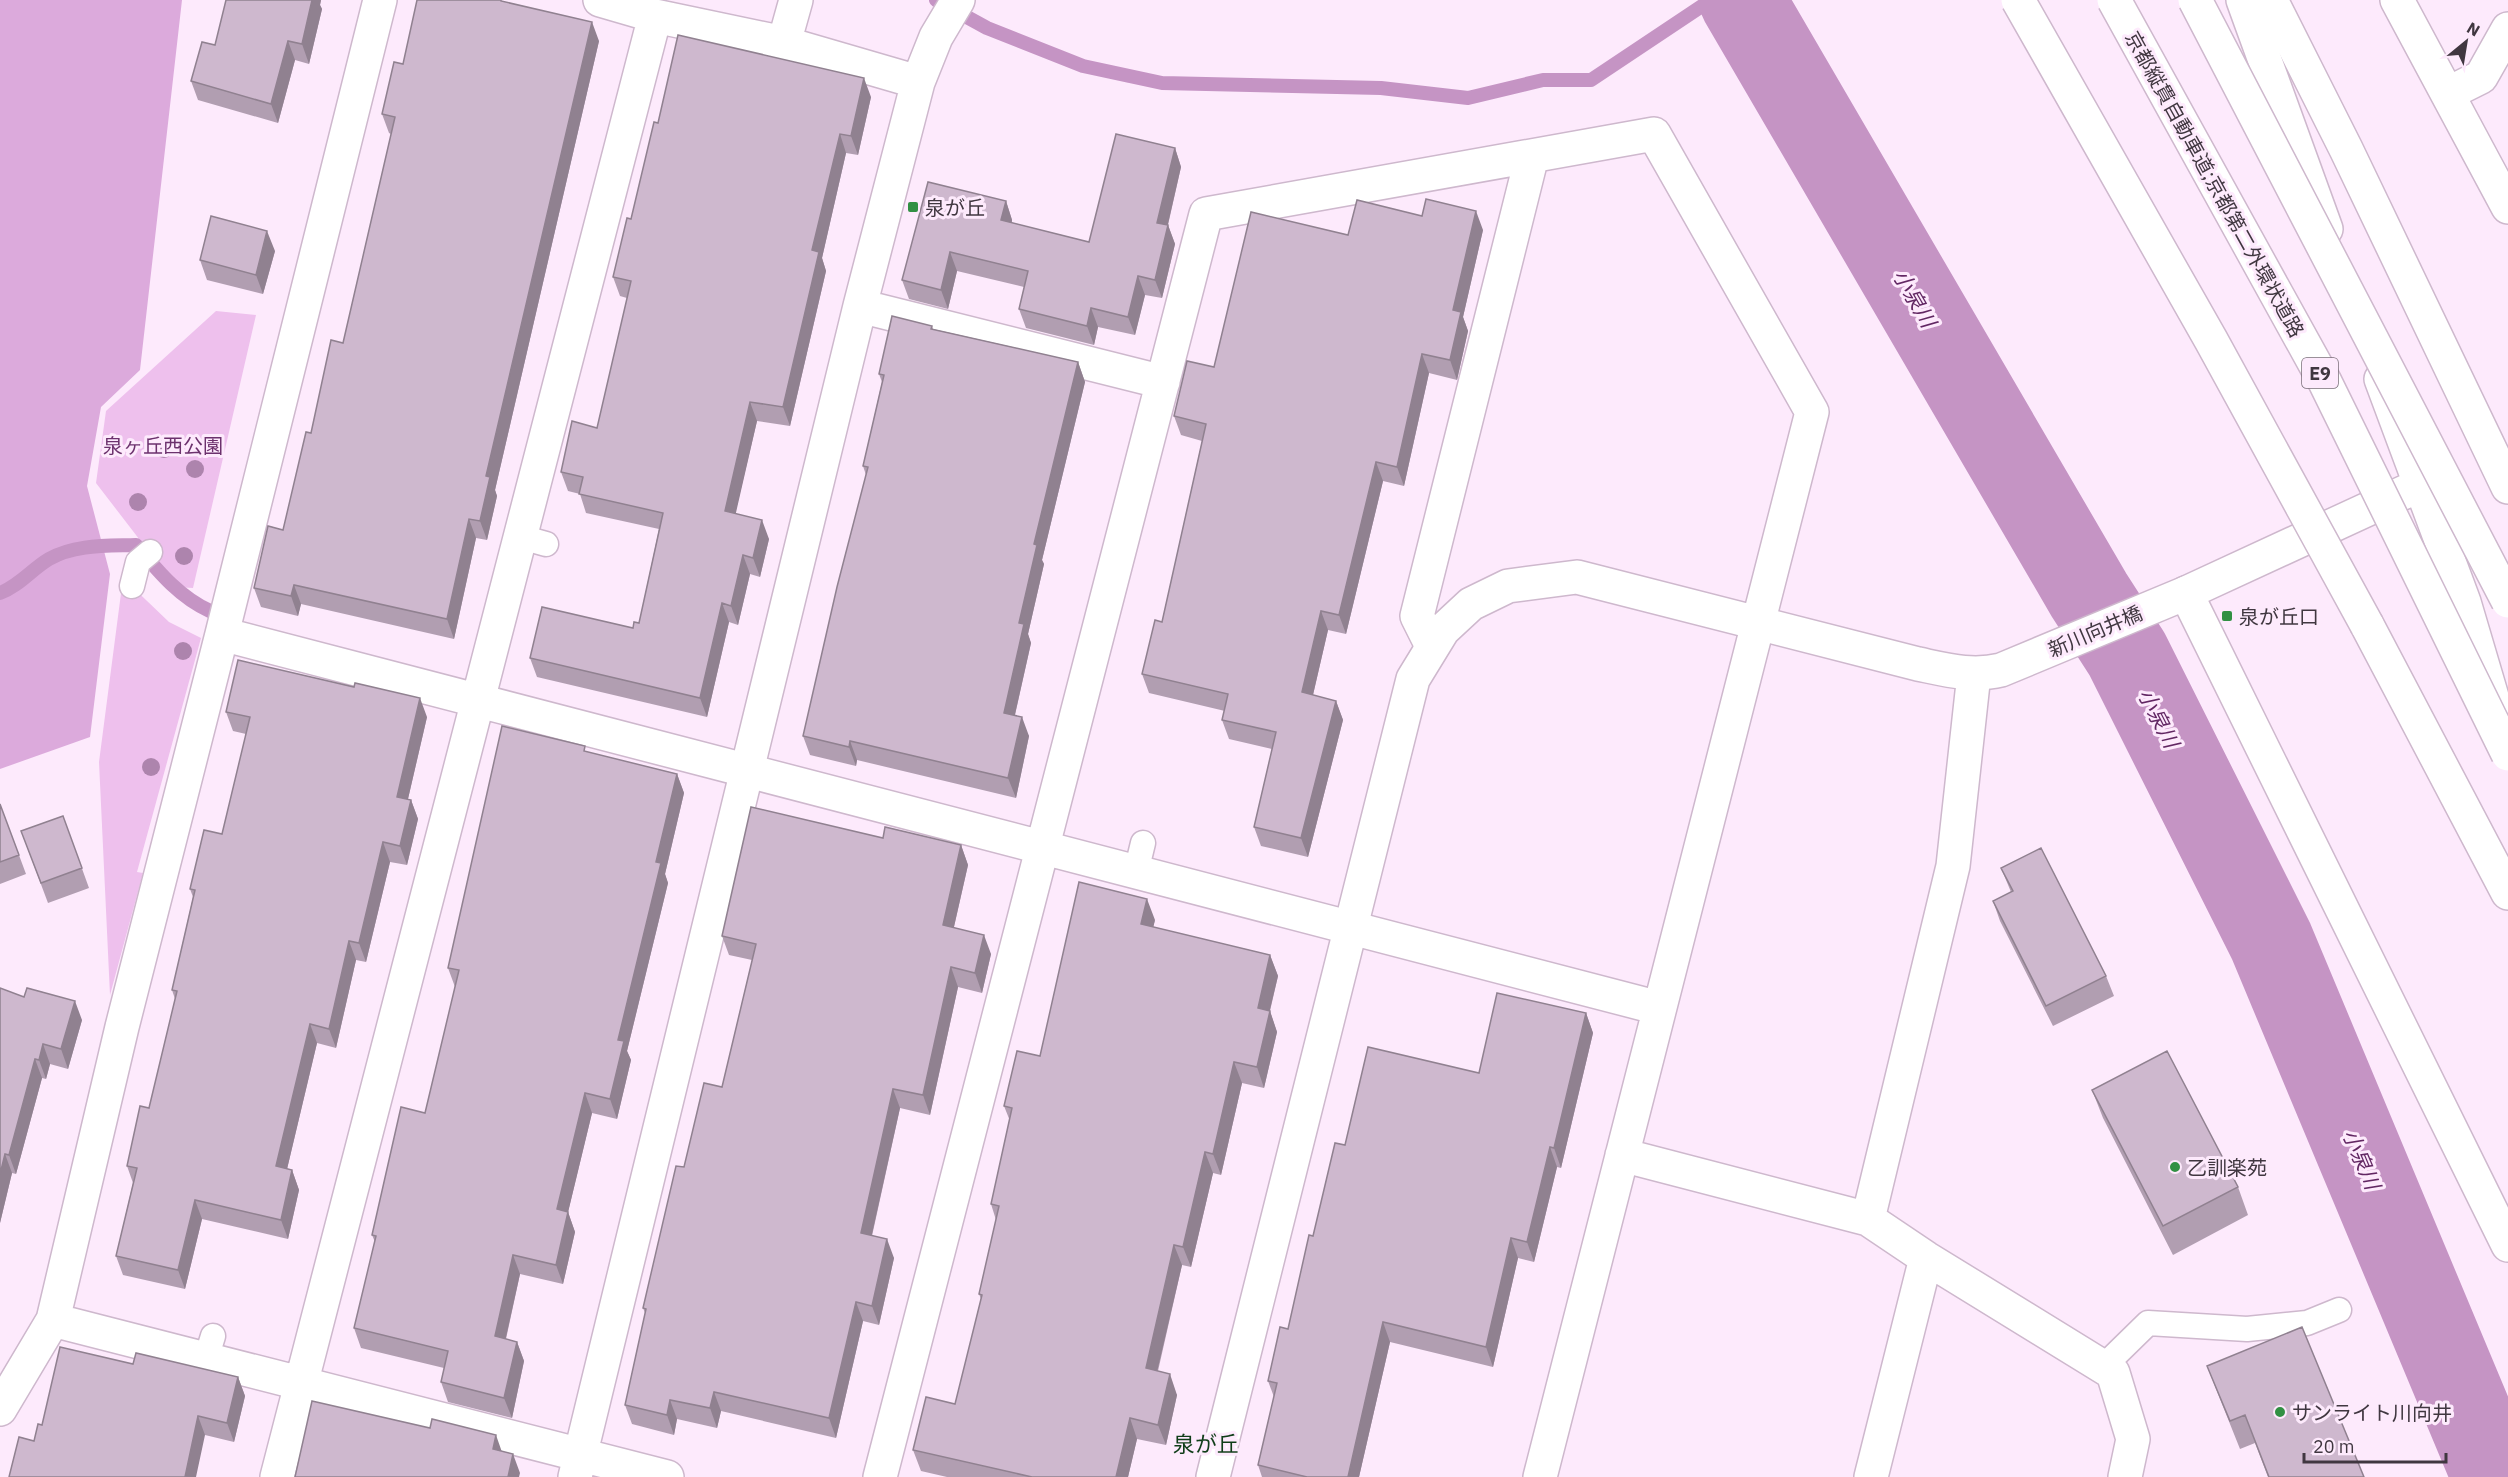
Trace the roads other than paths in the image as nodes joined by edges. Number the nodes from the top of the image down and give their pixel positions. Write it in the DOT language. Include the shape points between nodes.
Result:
graph roads {
  1 [pos="380,0"];
  2 [pos="600,0"];
  3 [pos="796,0"];
  4 [pos="958,0"];
  5 [pos="2018,0"];
  6 [pos="2114,0"];
  7 [pos="2195,0"];
  8 [pos="2243,0"];
  9 [pos="2271,0"];
  10 [pos="2397,0"];
  11 [pos="656,16"];
  12 [pos="2508,29"];
  13 [pos="784,43"];
  14 [pos="918,82"];
  15 [pos="2449,93"];
  16 [pos="1532,156"];
  17 [pos="2508,207"];
  18 [pos="860,306"];
  19 [pos="1163,382"];
  20 [pos="2420,485"];
  21 [pos="2508,487"];
  22 [pos="146,556"];
  23 [pos="132,586"];
  24 [pos="2181,596"];
  25 [pos="2508,601"];
  26 [pos="2464,602"];
  27 [pos="1758,624"];
  28 [pos="222,634"];
  29 [pos="1432,646"];
  30 [pos="1974,674"];
  31 [pos="2508,698"];
  32 [pos="478,701"];
  33 [pos="2508,753"];
  34 [pos="746,770"];
  35 [pos="1042,848"];
  36 [pos="2508,893"];
  37 [pos="1351,928"];
  38 [pos="1659,1008"];
  39 [pos="1622,1155"];
  40 [pos="1868,1219"];
  41 [pos="2508,1245"];
  42 [pos="1926,1258"];
  43 [pos="2339,1310"];
  44 [pos="53,1320"];
  45 [pos="2103,1367"];
  46 [pos="301,1383"];
  47 [pos="0,1409"];
  48 [pos="577,1466"];
  49 [pos="277,1477"];
  50 [pos="667,1477"];
  51 [pos="880,1477"];
  52 [pos="1213,1477"];
  53 [pos="1540,1477"];
  54 [pos="1871,1477"];
  55 [pos="2125,1477"];
  1 -- 28 [label="main road"];
  2 -- 11 [label="main road"];
  3 -- 13 [label="main road"];
  4 -- 14 [label="main road" via="936,37"];
  5 -- 36 [label="main road, bridge" via="2211,340"];
  6 -- 33 [label="main road, 京都縦貫自動車道;京都第二外環状道路 / E9, bridge" via="2325,382"];
  7 -- 25 [label="main road, bridge"];
  8 -- 20 [label="main road"];
  9 -- 21 [label="main road"];
  10 -- 15 [label="main road"];
  11 -- 13 [label="main road"];
  11 -- 32 [label="main road" via="533,540"];
  12 -- 15 [label="main road" via="2481,77"];
  13 -- 14 [label="main road"];
  14 -- 18 [label="main road"];
  15 -- 17 [label="main road"];
  16 -- 19 [label="main road" via="1206,214"];
  16 -- 27 [label="main road" via="1654,134 1812,412"];
  16 -- 29 [label="main road" via="1417,616"];
  18 -- 19 [label="main road"];
  18 -- 34 [label="main road"];
  19 -- 35 [label="main road"];
  20 -- 24 [label="main road, 新川向井橋"];
  20 -- 26 [label="main road"];
  22 -- 23 [label="lane" via="138,562"];
  24 -- 30 [label="main road, 新川向井橋" via="2015,665"];
  24 -- 41 [label="main road"];
  26 -- 31 [label="main road"];
  26 -- 33 [label="main road"];
  27 -- 29 [label="main road" via="1577,577 1508,586 1471,604"];
  27 -- 30 [label="main road"];
  27 -- 38 [label="main road"];
  28 -- 32 [label="main road"];
  28 -- 44 [label="main road" via="122,1027"];
  29 -- 37 [label="main road" via="1413,679"];
  30 -- 40 [label="main road" via="1953,866"];
  32 -- 34 [label="main road"];
  32 -- 46 [label="main road"];
  34 -- 35 [label="main road"];
  34 -- 48 [label="main road"];
  35 -- 37 [label="main road" via="1140,858"];
  35 -- 51 [label="main road"];
  37 -- 38 [label="main road"];
  37 -- 52 [label="main road"];
  38 -- 39 [label="main road"];
  39 -- 40 [label="main road"];
  39 -- 53 [label="main road"];
  40 -- 42 [label="main road"];
  42 -- 45 [label="main road"];
  42 -- 54 [label="main road"];
  43 -- 45 [label="lane" via="2307,1323 2247,1329 2148,1323"];
  44 -- 46 [label="main road" via="209,1347"];
  44 -- 47 [label="main road"];
  45 -- 55 [label="main road" via="2113,1373 2133,1439"];
  46 -- 48 [label="main road"];
  46 -- 49 [label="main road"];
  48 -- 50 [label="main road"];
}
